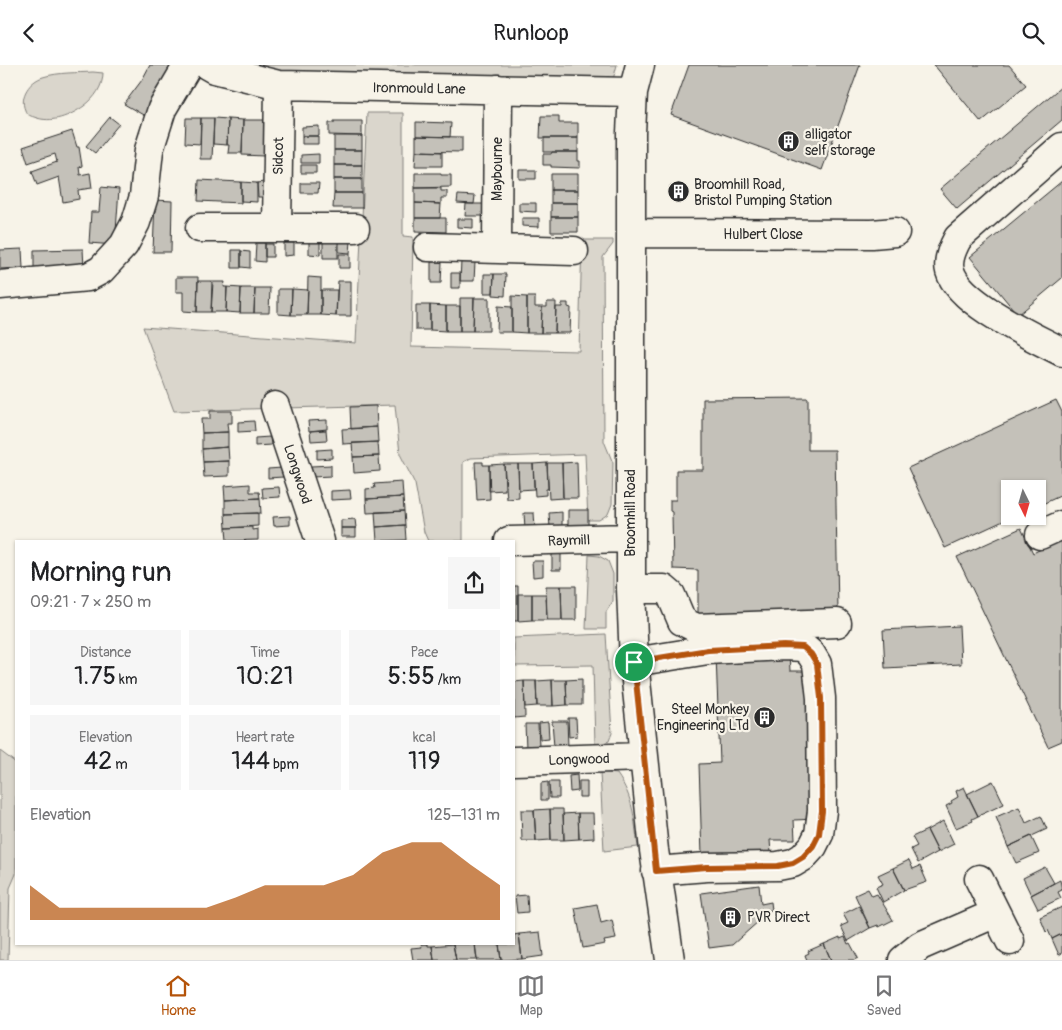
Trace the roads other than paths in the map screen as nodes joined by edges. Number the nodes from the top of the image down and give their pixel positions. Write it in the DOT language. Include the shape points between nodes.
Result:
graph roads {
  1 [pos="188,65"];
  2 [pos="207,65"];
  3 [pos="640,65"];
  4 [pos="279,85"];
  5 [pos="498,89"];
  6 [pos="634,92"];
  7 [pos="1062,147"];
  8 [pos="277,227"];
  9 [pos="200,228"];
  10 [pos="355,228"];
  11 [pos="895,232"];
  12 [pos="631,233"];
  13 [pos="428,247"];
  14 [pos="497,248"];
  15 [pos="574,251"];
  16 [pos="0,285"];
  17 [pos="1062,353"];
  18 [pos="276,406"];
  19 [pos="630,538"];
  20 [pos="320,540"];
  21 [pos="515,541"];
  22 [pos="630,589"];
  23 [pos="837,623"];
  24 [pos="634,662"];
  25 [pos="644,757"];
  26 [pos="515,761"];
  27 [pos="656,871"];
  28 [pos="979,879"];
  29 [pos="996,913"];
  30 [pos="1010,941"];
  31 [pos="670,960"];
  32 [pos="904,960"];
  1 -- 16 [label="street" via="162,109 149,150 144,196 136,223 124,245 101,270 88,277"];
  2 -- 4 [label="street, Ironmould Lane"];
  3 -- 6 [label="street, Broomhill Road"];
  4 -- 5 [label="street, Ironmould Lane"];
  4 -- 8 [label="street, Sidcot"];
  5 -- 6 [label="street, Ironmould Lane"];
  5 -- 14 [label="street, Maybourne"];
  6 -- 12 [label="street, Broomhill Road" via="630,133"];
  7 -- 17 [label="street" via="958,238 951,252 950,271 958,285 986,311"];
  8 -- 9 [label="street"];
  8 -- 10 [label="street"];
  11 -- 12 [label="street, Hulbert Close"];
  12 -- 19 [label="street, Broomhill Road"];
  13 -- 14 [label="street"];
  14 -- 15 [label="street"];
  18 -- 20 [label="street, Longwood"];
  19 -- 21 [label="street, Raymill"];
  19 -- 22 [label="street, Broomhill Road"];
  22 -- 23 [label="street" via="664,589 671,595 682,621 696,627"];
  22 -- 24 [label="street, Broomhill Road"];
  24 -- 25 [label="street, Broomhill Road"];
  24 -- 27 [label="street" via="708,650 803,647 817,664 821,698 822,811 819,834 803,857 778,866"];
  25 -- 26 [label="street, Longwood"];
  25 -- 27 [label="street, Broomhill Road"];
  27 -- 31 [label="street, Broomhill Road"];
  28 -- 29 [label="street"];
  29 -- 30 [label="street"];
  29 -- 32 [label="street" via="920,946"];
}
